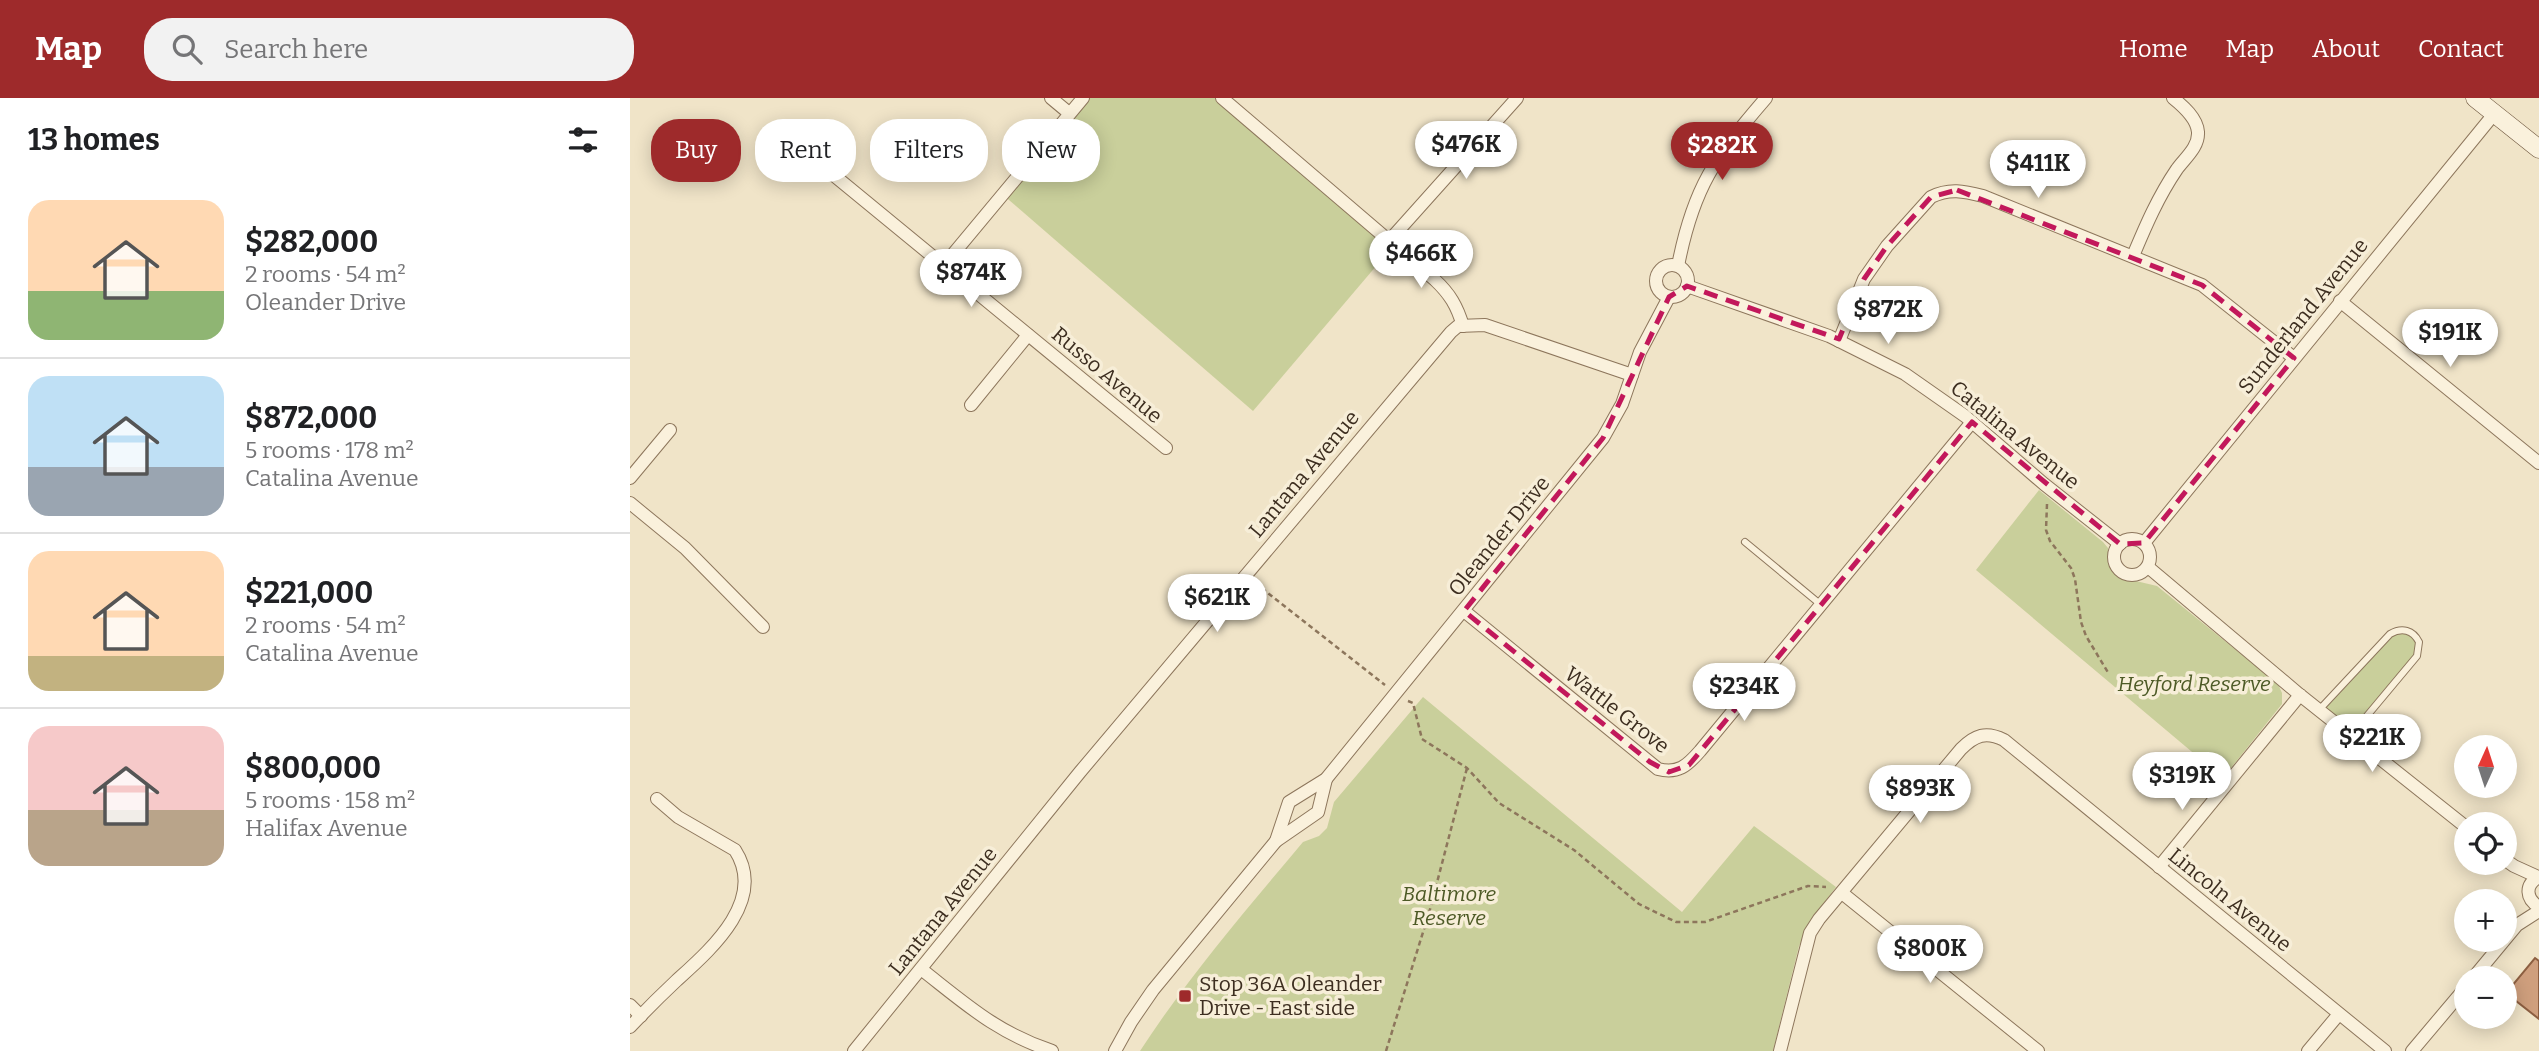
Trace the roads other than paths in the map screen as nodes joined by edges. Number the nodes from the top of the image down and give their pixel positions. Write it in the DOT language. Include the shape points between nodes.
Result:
graph roads {
  1 [pos="1051,98"];
  2 [pos="1083,98"];
  3 [pos="1222,98"];
  4 [pos="1766,98"];
  5 [pos="2173,98"];
  6 [pos="2475,98"];
  7 [pos="1513,99"];
  8 [pos="1069,113"];
  9 [pos="2494,114"];
  10 [pos="2539,149"];
  11 [pos="842,182"];
  12 [pos="1389,241"];
  13 [pos="2133,256"];
  14 [pos="943,265"];
  15 [pos="1678,266"];
  16 [pos="1687,286"];
  17 [pos="1669,297"];
  18 [pos="2340,301"];
  19 [pos="1463,326"];
  20 [pos="1028,335"];
  21 [pos="1839,341"];
  22 [pos="2294,358"];
  23 [pos="1632,375"];
  24 [pos="971,405"];
  25 [pos="1972,422"];
  26 [pos="670,430"];
  27 [pos="1166,448"];
  28 [pos="2539,463"];
  29 [pos="630,478"];
  30 [pos="630,503"];
  31 [pos="1745,542"];
  32 [pos="2144,543"];
  33 [pos="2120,544"];
  34 [pos="2148,567"];
  35 [pos="1819,604"];
  36 [pos="1464,611"];
  37 [pos="763,627"];
  38 [pos="2300,695"];
  39 [pos="2319,710"];
  40 [pos="2350,735"];
  41 [pos="1326,779"];
  42 [pos="657,799"];
  43 [pos="2454,817"];
  44 [pos="1276,841"];
  45 [pos="2517,866"];
  46 [pos="2159,867"];
  47 [pos="2517,875"];
  48 [pos="2539,877"];
  49 [pos="1842,893"];
  50 [pos="2534,902"];
  51 [pos="2483,966"];
  52 [pos="921,969"];
  53 [pos="2454,1000"];
  54 [pos="630,1005"];
  55 [pos="2339,1014"];
  56 [pos="641,1016"];
  57 [pos="630,1027"];
  58 [pos="854,1051"];
  59 [pos="1052,1051"];
  60 [pos="1115,1051"];
  61 [pos="1780,1051"];
  62 [pos="2038,1051"];
  63 [pos="2308,1051"];
  64 [pos="2385,1051"];
  65 [pos="2412,1051"];
  1 -- 8 [label="street"];
  2 -- 8 [label="street"];
  3 -- 12 [label="street"];
  4 -- 15 [label="street" via="1709,171 1685,229"];
  5 -- 13 [label="street" via="2190,115 2197,137 2152,209"];
  6 -- 9 [label="street"];
  7 -- 12 [label="street"];
  8 -- 14 [label="street"];
  9 -- 10 [label="street"];
  9 -- 18 [label="street, Sunderland Avenue"];
  11 -- 14 [label="street, Russo Avenue"];
  12 -- 19 [label="street" via="1448,293"];
  13 -- 21 [label="street" via="1983,196 1957,190 1940,192 1923,204 1864,279"];
  13 -- 22 [label="street" via="2202,285"];
  14 -- 20 [label="street, Russo Avenue"];
  15 -- 16 [label="street" via="1686,273"];
  15 -- 17 [label="street" via="1664,267 1656,278 1658,289"];
  16 -- 17 [label="street" via="1679,295"];
  16 -- 21 [label="street, Catalina Avenue"];
  17 -- 23 [label="street, Oleander Drive"];
  18 -- 22 [label="street, Sunderland Avenue"];
  18 -- 28 [label="street"];
  19 -- 23 [label="street" via="1485,325"];
  19 -- 52 [label="street, Lantana Avenue" via="1434,351 1245,575"];
  20 -- 24 [label="street"];
  20 -- 27 [label="street, Russo Avenue"];
  21 -- 25 [label="street, Catalina Avenue" via="1905,374"];
  22 -- 32 [label="street, Sunderland Avenue"];
  23 -- 36 [label="street, Oleander Drive" via="1603,438"];
  25 -- 33 [label="street, Catalina Avenue"];
  25 -- 35 [label="street, Wattle Grove"];
  26 -- 29 [label="street"];
  30 -- 37 [label="street" via="685,548"];
  31 -- 35 [label="lane"];
  32 -- 33 [label="street" via="2133,539"];
  32 -- 34 [label="street" via="2150,552"];
  33 -- 34 [label="street" via="2114,556 2119,569 2137,575"];
  34 -- 38 [label="street"];
  35 -- 36 [label="street, Wattle Grove" via="1689,765 1669,772 1658,769"];
  36 -- 41 [label="street, Oleander Drive"];
  38 -- 39 [label="street"];
  38 -- 46 [label="street"];
  39 -- 40 [label="street"];
  39 -- 40 [label="lane" via="2390,634 2403,629 2413,633 2419,642 2417,656"];
  40 -- 43 [label="street"];
  41 -- 44 [label="street, Oleander Drive" via="1318,811"];
  41 -- 44 [label="street, Oleander Drive" via="1289,802"];
  42 -- 56 [label="street" via="678,817 735,850 744,881 731,925"];
  44 -- 60 [label="street, Oleander Drive" via="1153,990"];
  45 -- 48 [label="street"];
  46 -- 49 [label="street, Lincoln Avenue" via="2004,740 1983,734 1961,749"];
  46 -- 55 [label="street, Lincoln Avenue"];
  47 -- 50 [label="street"];
  48 -- 50 [label="street" via="2530,885"];
  49 -- 61 [label="street" via="1810,933"];
  49 -- 62 [label="street"];
  50 -- 51 [label="street"];
  52 -- 58 [label="street, Lantana Avenue"];
  52 -- 59 [label="street" via="988,1022"];
  53 -- 65 [label="street"];
  54 -- 56 [label="street"];
  55 -- 63 [label="street"];
  55 -- 64 [label="street, Lincoln Avenue"];
  56 -- 57 [label="street"];
}
